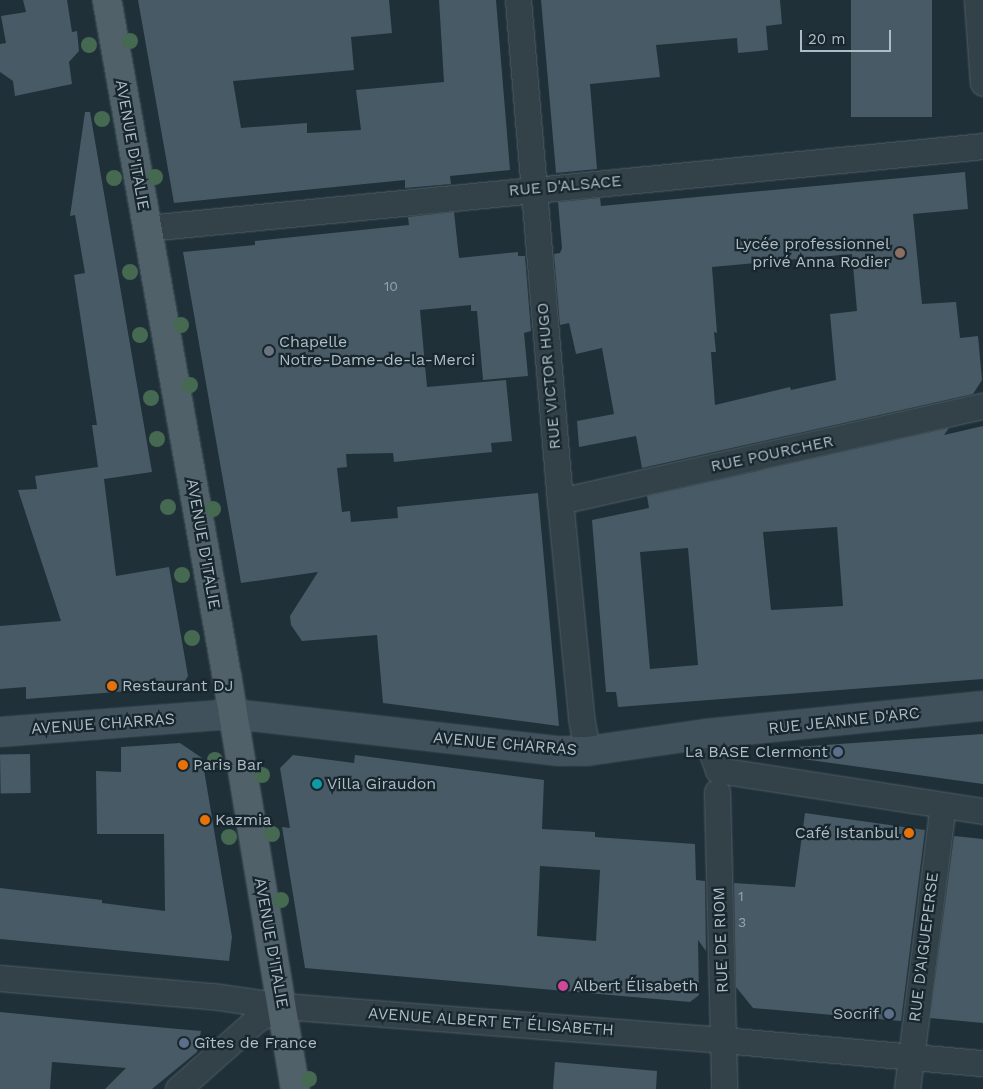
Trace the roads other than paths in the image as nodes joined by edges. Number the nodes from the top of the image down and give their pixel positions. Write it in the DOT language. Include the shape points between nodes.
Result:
graph roads {
  1 [pos="107,0"];
  2 [pos="518,0"];
  3 [pos="978,0"];
  4 [pos="983,83"];
  5 [pos="983,146"];
  6 [pos="532,189"];
  7 [pos="147,228"];
  8 [pos="983,406"];
  9 [pos="560,501"];
  10 [pos="983,706"];
  11 [pos="233,714"];
  12 [pos="0,732"];
  13 [pos="705,734"];
  14 [pos="587,751"];
  15 [pos="717,792"];
  16 [pos="943,806"];
  17 [pos="983,811"];
  18 [pos="0,978"];
  19 [pos="282,1006"];
  20 [pos="723,1040"];
  21 [pos="910,1055"];
  22 [pos="983,1063"];
  23 [pos="178,1089"];
  24 [pos="295,1089"];
  25 [pos="724,1089"];
  26 [pos="907,1089"];
  1 -- 7 [label="main road, AVENUE D'ITALIE"];
  2 -- 6 [label="street, RUE VICTOR HUGO"];
  3 -- 4 [label="street"];
  5 -- 6 [label="street, RUE D'ALSACE"];
  6 -- 7 [label="street, RUE D'ALSACE"];
  6 -- 9 [label="street, RUE VICTOR HUGO"];
  7 -- 11 [label="main road, AVENUE D'ITALIE"];
  8 -- 9 [label="street, RUE POURCHER"];
  9 -- 14 [label="street, RUE VICTOR HUGO"];
  10 -- 13 [label="street, RUE JEANNE D'ARC"];
  11 -- 12 [label="street, AVENUE CHARRAS"];
  11 -- 14 [label="street, AVENUE CHARRAS" via="549,750"];
  11 -- 19 [label="main road, AVENUE D'ITALIE"];
  13 -- 14 [label="street, AVENUE CHARRAS"];
  13 -- 16 [label="street" via="718,770"];
  15 -- 20 [label="street, RUE DE RIOM"];
  16 -- 17 [label="street"];
  16 -- 21 [label="street, RUE D'AIGUEPERSE"];
  18 -- 19 [label="street, AVENUE ALBERT ET ÉLISABETH" via="212,996"];
  19 -- 20 [label="street, AVENUE ALBERT ET ÉLISABETH"];
  19 -- 23 [label="street" via="258,1019"];
  19 -- 24 [label="main road, AVENUE D'ITALIE"];
  20 -- 21 [label="street, AVENUE ALBERT ET ÉLISABETH"];
  20 -- 25 [label="street, RUE DE RIOM"];
  21 -- 22 [label="street, AVENUE ALBERT ET ÉLISABETH"];
  21 -- 26 [label="street, RUE D'AIGUEPERSE"];
}
